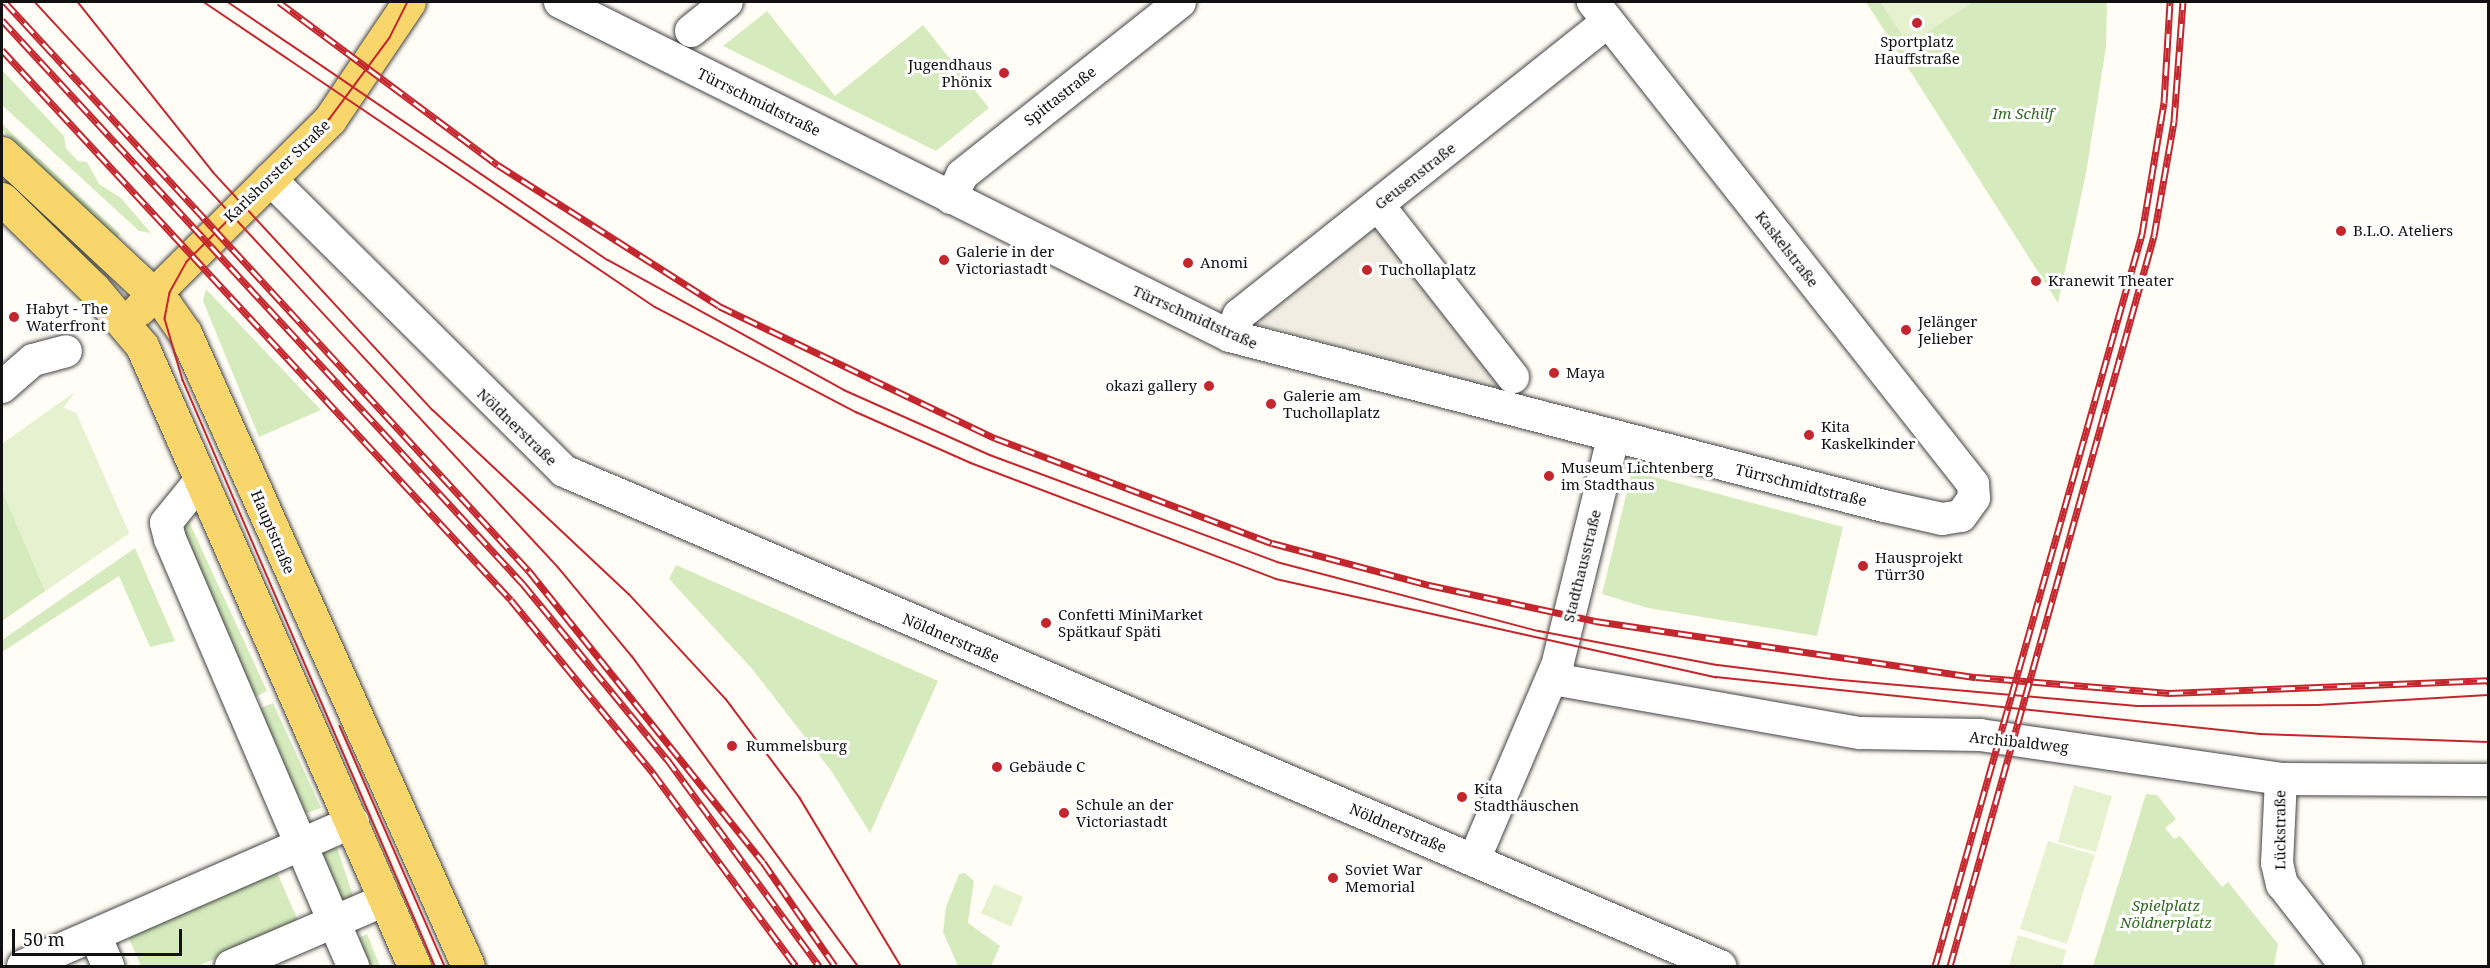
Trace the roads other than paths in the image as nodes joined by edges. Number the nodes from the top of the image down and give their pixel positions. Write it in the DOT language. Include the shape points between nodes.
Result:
graph roads {
  1 [pos="409,2"];
  2 [pos="560,2"];
  3 [pos="1179,2"];
  4 [pos="1600,12"];
  5 [pos="2,153"];
  6 [pos="270,179"];
  7 [pos="951,198"];
  8 [pos="2,199"];
  9 [pos="1378,205"];
  10 [pos="153,294"];
  11 [pos="126,324"];
  12 [pos="1230,336"];
  13 [pos="66,351"];
  14 [pos="1513,377"];
  15 [pos="2,387"];
  16 [pos="1613,438"];
  17 [pos="200,481"];
  18 [pos="1974,498"];
  19 [pos="1556,667"];
  20 [pos="2281,778"];
  21 [pos="2488,780"];
  22 [pos="353,822"];
  23 [pos="301,843"];
  24 [pos="1474,860"];
  25 [pos="386,900"];
  26 [pos="333,921"];
  27 [pos="95,935"];
  28 [pos="23,966"];
  29 [pos="108,966"];
  30 [pos="231,966"];
  31 [pos="353,966"];
  32 [pos="414,966"];
  33 [pos="468,966"];
  34 [pos="1720,966"];
  35 [pos="2346,966"];
  1 -- 6 [label="main road, Karlshorster Straße" via="341,106"];
  2 -- 7 [label="street, Türrschmidtstraße"];
  3 -- 7 [label="street, Spittastraße" via="962,175"];
  4 -- 9 [label="street, Geusenstraße"];
  4 -- 18 [label="street, Kaskelstraße" via="1972,484"];
  5 -- 10 [label="main road, Hauptstraße"];
  6 -- 10 [label="main road, Karlshorster Straße"];
  6 -- 24 [label="street, Nöldnerstraße" via="564,471"];
  7 -- 12 [label="street, Türrschmidtstraße"];
  8 -- 11 [label="main road"];
  9 -- 12 [label="street, Geusenstraße" via="1239,315"];
  9 -- 14 [label="street"];
  10 -- 11 [label="main road, Karlshorster Straße"];
  10 -- 33 [label="main road, Hauptstraße" via="199,357 347,704"];
  11 -- 17 [label="main road" via="154,369"];
  12 -- 16 [label="street, Türrschmidtstraße"];
  13 -- 15 [label="street" via="33,360"];
  16 -- 18 [label="street, Türrschmidtstraße" via="1942,519 1961,516"];
  16 -- 19 [label="street, Stadthausstraße"];
  17 -- 22 [label="main road"];
  17 -- 23 [label="street" via="166,523 220,659"];
  19 -- 20 [label="street, Archibaldweg" via="1860,733 1980,735"];
  19 -- 24 [label="street, Stadthausstraße"];
  20 -- 21 [label="street, Archibaldweg"];
  20 -- 35 [label="street, Lückstraße" via="2277,863 2282,884"];
  22 -- 23 [label="street"];
  22 -- 25 [label="main road"];
  23 -- 26 [label="street"];
  23 -- 27 [label="street"];
  24 -- 34 [label="street, Nöldnerstraße"];
  25 -- 26 [label="street"];
  25 -- 32 [label="main road"];
  26 -- 30 [label="street"];
  26 -- 31 [label="street"];
  27 -- 28 [label="street"];
  27 -- 29 [label="street"];
}
